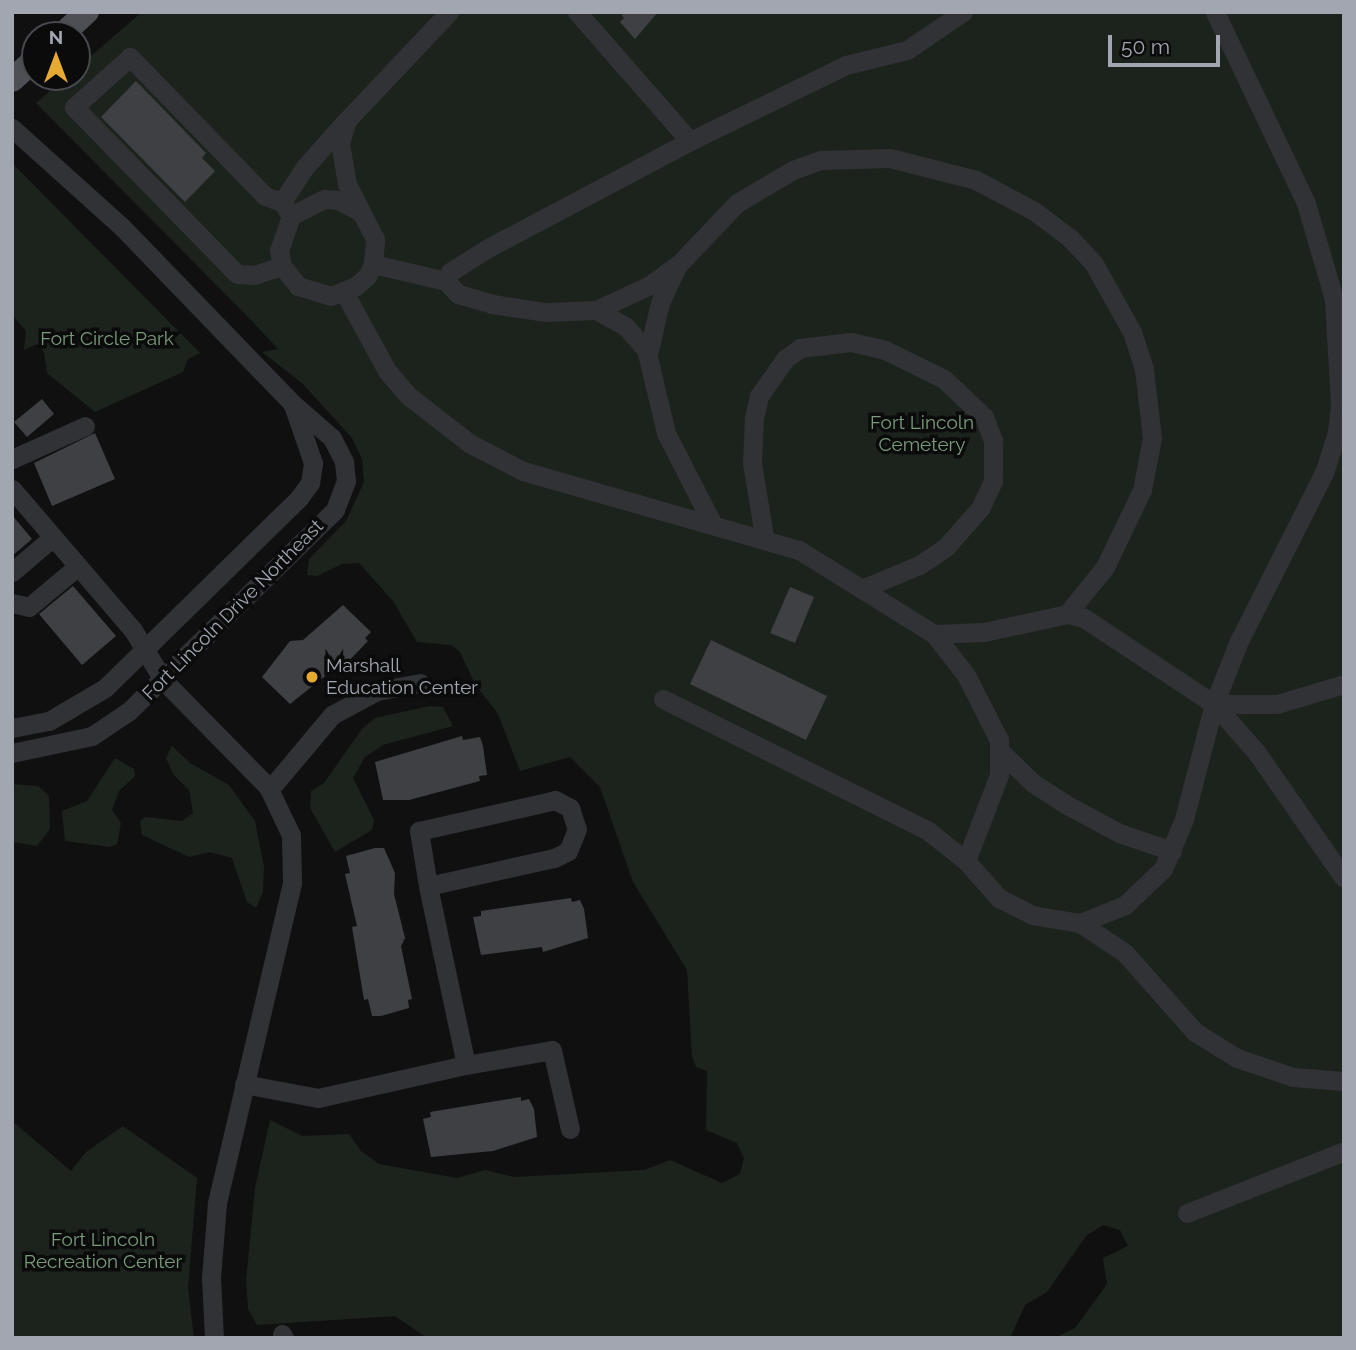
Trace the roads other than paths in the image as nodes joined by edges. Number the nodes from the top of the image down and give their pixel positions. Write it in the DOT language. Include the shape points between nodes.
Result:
graph roads {
  1 [pos="449,12"];
  2 [pos="577,12"];
  3 [pos="962,12"];
  4 [pos="1215,12"];
  5 [pos="347,120"];
  6 [pos="12,128"];
  7 [pos="690,141"];
  8 [pos="286,209"];
  9 [pos="360,212"];
  10 [pos="373,264"];
  11 [pos="678,265"];
  12 [pos="282,266"];
  13 [pos="446,281"];
  14 [pos="344,292"];
  15 [pos="596,310"];
  16 [pos="648,354"];
  17 [pos="293,404"];
  18 [pos="85,426"];
  19 [pos="12,459"];
  20 [pos="12,489"];
  21 [pos="711,521"];
  22 [pos="764,536"];
  23 [pos="53,537"];
  24 [pos="78,566"];
  25 [pos="12,572"];
  26 [pos="862,590"];
  27 [pos="21,605"];
  28 [pos="1067,614"];
  29 [pos="933,634"];
  30 [pos="144,653"];
  31 [pos="163,680"];
  32 [pos="420,683"];
  33 [pos="1344,684"];
  34 [pos="663,699"];
  35 [pos="1214,704"];
  36 [pos="12,728"];
  37 [pos="1001,752"];
  38 [pos="12,753"];
  39 [pos="270,789"];
  40 [pos="1172,851"];
  41 [pos="966,861"];
  42 [pos="1344,878"];
  43 [pos="428,886"];
  44 [pos="1080,923"];
  45 [pos="466,1065"];
  46 [pos="1344,1081"];
  47 [pos="244,1084"];
  48 [pos="570,1129"];
  49 [pos="1344,1151"];
  50 [pos="1187,1213"];
  51 [pos="214,1338"];
  1 -- 5 [label="street"];
  2 -- 7 [label="street"];
  3 -- 7 [label="street" via="908,50 846,65"];
  4 -- 35 [label="street" via="1306,203 1334,299 1340,404 1337,433 1324,472 1239,641"];
  5 -- 8 [label="street" via="305,167"];
  5 -- 9 [label="street" via="340,158"];
  6 -- 17 [label="street, Fort Lincoln Drive Northeast" via="122,227"];
  7 -- 13 [label="street" via="488,248 450,272"];
  8 -- 9 [label="street" via="324,199 350,204"];
  8 -- 12 [label="street" via="280,236"];
  8 -- 12 [label="street" via="265,196 130,57 74,107 237,274 254,275"];
  9 -- 10 [label="street" via="375,239"];
  10 -- 13 [label="street"];
  10 -- 14 [label="street" via="367,276"];
  11 -- 15 [label="street" via="650,285"];
  11 -- 16 [label="street" via="660,303"];
  11 -- 28 [label="street" via="708,229 764,185 821,160 854,156 916,163 976,180 1034,211 1070,238 1094,264 1132,332 1152,407 1152,438 1142,490 1126,533"];
  12 -- 14 [label="street" via="305,291 331,296"];
  13 -- 15 [label="street" via="458,294 492,304 546,312"];
  14 -- 21 [label="street" via="387,371 410,397 468,443 523,471"];
  15 -- 16 [label="street" via="625,326"];
  16 -- 21 [label="street" via="666,433"];
  17 -- 30 [label="street, Fort Lincoln Drive Northeast" via="310,446 310,482"];
  17 -- 31 [label="street, Fort Lincoln Drive Northeast" via="332,438 344,462 342,498"];
  18 -- 19 [label="street"];
  20 -- 23 [label="street"];
  21 -- 22 [label="street"];
  22 -- 26 [label="street" via="799,550"];
  22 -- 26 [label="street" via="752,463 754,418 759,396 785,359 800,348 851,342 885,350 944,379 984,417 993,442 993,481 981,507 946,547 919,565"];
  23 -- 24 [label="street"];
  23 -- 25 [label="street"];
  24 -- 27 [label="street"];
  24 -- 30 [label="street" via="133,630"];
  26 -- 29 [label="street"];
  28 -- 29 [label="street" via="984,632"];
  28 -- 35 [label="street" via="1084,618"];
  29 -- 37 [label="street" via="966,675 996,731"];
  30 -- 31 [label="street"];
  30 -- 36 [label="street, Fort Lincoln Drive Northeast" via="70,712"];
  31 -- 38 [label="street, Fort Lincoln Drive Northeast" via="129,712 92,736"];
  31 -- 39 [label="street"];
  32 -- 39 [label="street" via="377,691 332,715"];
  33 -- 35 [label="street" via="1277,704"];
  34 -- 41 [label="street" via="927,830"];
  35 -- 40 [label="street"];
  35 -- 42 [label="street" via="1257,753"];
  37 -- 40 [label="street" via="1056,798 1119,833"];
  37 -- 41 [label="street" via="999,775"];
  39 -- 47 [label="street" via="289,827 293,874"];
  40 -- 44 [label="street" via="1146,889 1125,905"];
  41 -- 44 [label="street" via="1015,909"];
  43 -- 43 [label="street" via="419,831 555,800 570,808 577,829 568,851"];
  43 -- 45 [label="street"];
  44 -- 46 [label="street" via="1125,953 1195,1032 1237,1058 1293,1077"];
  45 -- 47 [label="street" via="318,1098"];
  45 -- 48 [label="street" via="552,1050"];
  47 -- 51 [label="street" via="214,1224"];
  49 -- 50 [label="street"];
}
